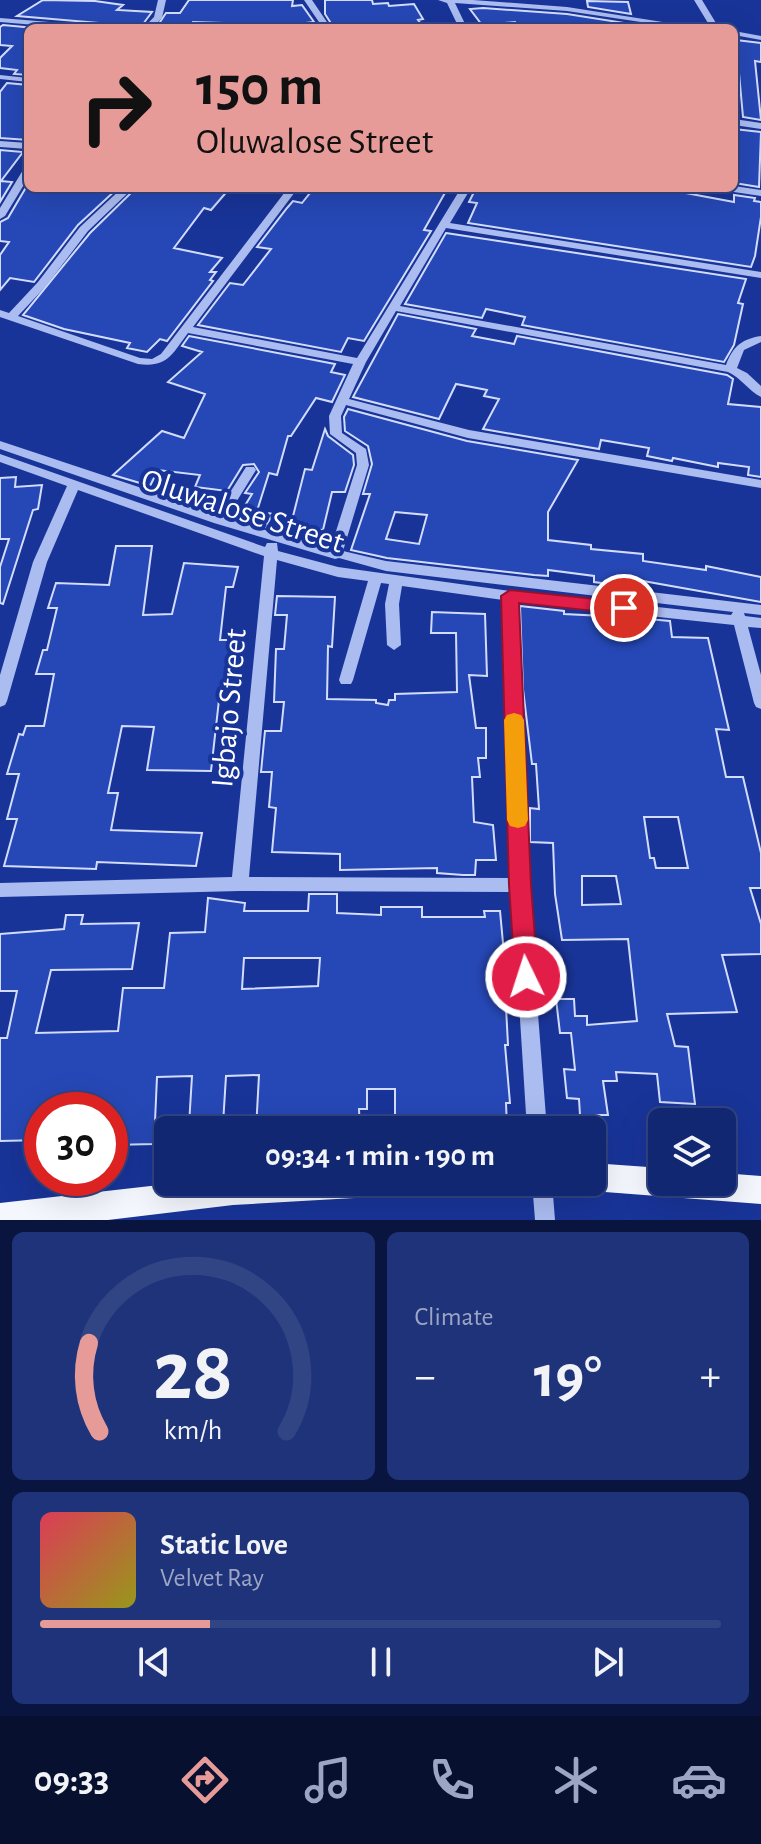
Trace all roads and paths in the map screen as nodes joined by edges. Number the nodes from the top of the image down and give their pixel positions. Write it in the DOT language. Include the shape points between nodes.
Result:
graph roads {
  1 [pos="162,0"];
  2 [pos="308,0"];
  3 [pos="442,0"];
  4 [pos="698,0"];
  5 [pos="450,1"];
  6 [pos="566,5"];
  7 [pos="619,18"];
  8 [pos="0,20"];
  9 [pos="50,24"];
  10 [pos="151,24"];
  11 [pos="324,24"];
  12 [pos="461,24"];
  13 [pos="621,24"];
  14 [pos="666,24"];
  15 [pos="713,24"];
  16 [pos="738,34"];
  17 [pos="761,38"];
  18 [pos="0,77"];
  19 [pos="24,80"];
  20 [pos="738,123"];
  21 [pos="761,126"];
  22 [pos="0,144"];
  23 [pos="24,146"];
  24 [pos="24,177"];
  25 [pos="738,190"];
  26 [pos="124,192"];
  27 [pos="290,192"];
  28 [pos="464,192"];
  29 [pos="761,193"];
  30 [pos="0,216"];
  31 [pos="445,225"];
  32 [pos="761,275"];
  33 [pos="395,308"];
  34 [pos="6,315"];
  35 [pos="186,329"];
  36 [pos="761,339"];
  37 [pos="360,362"];
  38 [pos="731,369"];
  39 [pos="761,393"];
  40 [pos="344,401"];
  41 [pos="0,445"];
  42 [pos="0,458"];
  43 [pos="48,467"];
  44 [pos="250,470"];
  45 [pos="74,484"];
  46 [pos="761,484"];
  47 [pos="219,520"];
  48 [pos="273,537"];
  49 [pos="271,554"];
  50 [pos="335,555"];
  51 [pos="376,578"];
  52 [pos="396,581"];
  53 [pos="510,596"];
  54 [pos="761,610"];
  55 [pos="738,613"];
  56 [pos="761,623"];
  57 [pos="394,645"];
  58 [pos="346,680"];
  59 [pos="0,701"];
  60 [pos="761,703"];
  61 [pos="240,884"];
  62 [pos="520,885"];
  63 [pos="0,890"];
  64 [pos="536,1116"];
  65 [pos="606,1178"];
  66 [pos="761,1190"];
  67 [pos="190,1196"];
  68 [pos="543,1196"];
  69 [pos="0,1218"];
  70 [pos="545,1220"];
  1 -- 10 [label="street"];
  2 -- 11 [label="street"];
  3 -- 5 [label="street"];
  4 -- 15 [label="street"];
  5 -- 6 [label="street"];
  5 -- 12 [label="street"];
  6 -- 7 [label="street"];
  7 -- 13 [label="street"];
  7 -- 14 [label="street"];
  8 -- 9 [label="street"];
  16 -- 17 [label="street"];
  18 -- 19 [label="street"];
  20 -- 21 [label="street"];
  22 -- 23 [label="street"];
  24 -- 30 [label="street"];
  25 -- 29 [label="street"];
  26 -- 34 [label="street" via="84,229 42,284"];
  27 -- 35 [label="street"];
  28 -- 31 [label="street"];
  31 -- 32 [label="street"];
  31 -- 33 [label="street"];
  33 -- 37 [label="street"];
  33 -- 38 [label="street"];
  34 -- 35 [label="street" via="154,363"];
  35 -- 37 [label="street"];
  36 -- 38 [label="street" via="741,344"];
  37 -- 40 [label="street"];
  38 -- 39 [label="street"];
  40 -- 46 [label="street" via="468,434"];
  40 -- 50 [label="street" via="335,416 336,434 362,452 363,465"];
  41 -- 43 [label="street, Oluwalose Street"];
  42 -- 43 [label="street, Oluwalose Street"];
  43 -- 45 [label="street, Oluwalose Street"];
  43 -- 47 [label="street, Oluwalose Street"];
  44 -- 47 [label="street"];
  45 -- 49 [label="street, Oluwalose Street"];
  45 -- 59 [label="street" via="40,562"];
  47 -- 48 [label="street, Oluwalose Street"];
  48 -- 49 [label="street, Igbajo Street"];
  48 -- 50 [label="street, Oluwalose Street"];
  49 -- 51 [label="street, Oluwalose Street"];
  49 -- 61 [label="street, Igbajo Street"];
  50 -- 55 [label="street, Oluwalose Street" via="400,569"];
  51 -- 52 [label="street, Oluwalose Street"];
  51 -- 58 [label="street"];
  52 -- 53 [label="street, Oluwalose Street"];
  52 -- 57 [label="street"];
  53 -- 55 [label="street, Oluwalose Street"];
  53 -- 62 [label="street"];
  54 -- 55 [label="street, Oluwalose Street"];
  55 -- 56 [label="street, Oluwalose Street"];
  55 -- 60 [label="street"];
  61 -- 62 [label="street"];
  61 -- 63 [label="street"];
  62 -- 64 [label="street"];
  65 -- 66 [label="main road"];
  67 -- 69 [label="main road"];
  68 -- 70 [label="street"];
}
